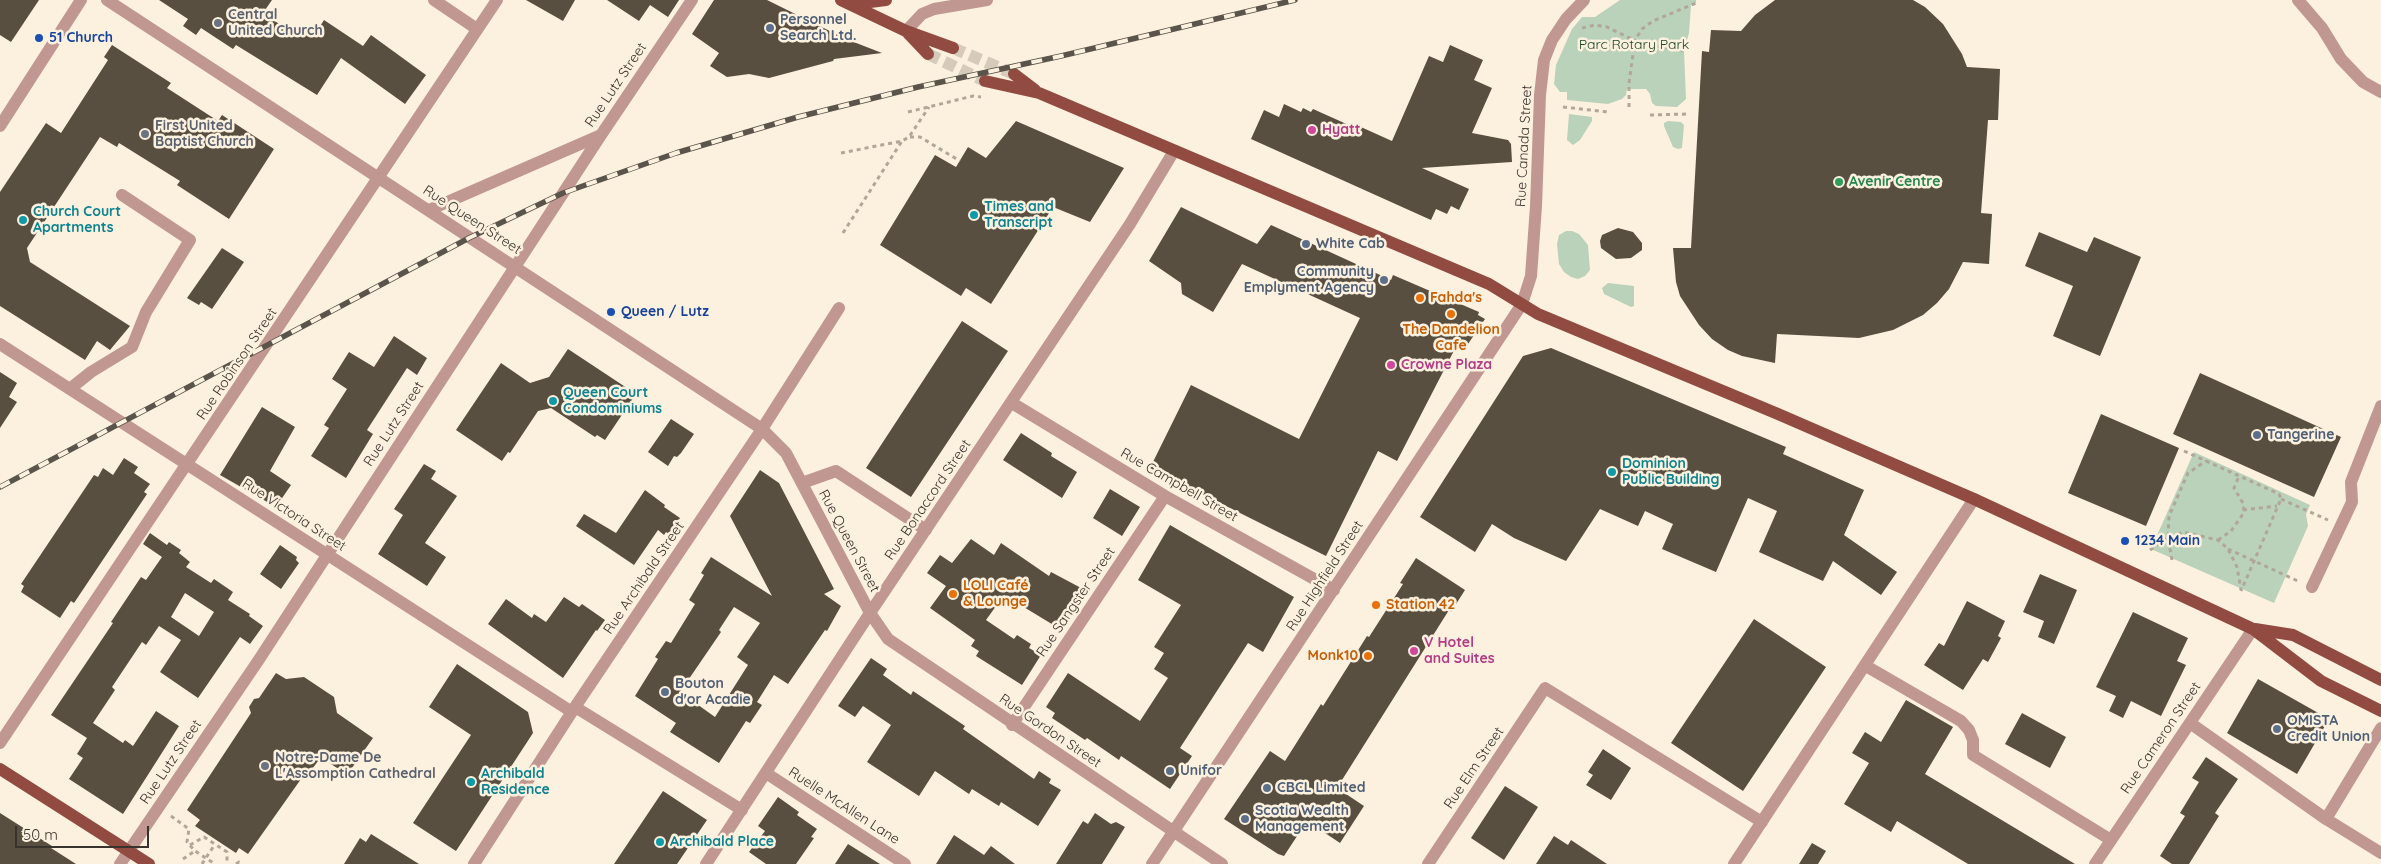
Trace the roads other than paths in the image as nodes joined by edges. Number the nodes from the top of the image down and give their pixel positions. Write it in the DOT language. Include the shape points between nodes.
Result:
graph roads {
  1 [pos="81,0"];
  2 [pos="107,0"];
  3 [pos="434,0"];
  4 [pos="497,0"];
  5 [pos="692,0"];
  6 [pos="841,0"];
  7 [pos="852,0"];
  8 [pos="886,0"];
  9 [pos="987,0"];
  10 [pos="1584,0"];
  11 [pos="2298,0"];
  12 [pos="477,29"];
  13 [pos="906,31"];
  14 [pos="954,48"];
  15 [pos="928,54"];
  16 [pos="1014,74"];
  17 [pos="985,81"];
  18 [pos="2381,92"];
  19 [pos="1039,93"];
  20 [pos="0,126"];
  21 [pos="600,135"];
  22 [pos="1174,151"];
  23 [pos="378,177"];
  24 [pos="122,195"];
  25 [pos="429,210"];
  26 [pos="515,266"];
  27 [pos="1522,304"];
  28 [pos="839,308"];
  29 [pos="0,344"];
  30 [pos="71,388"];
  31 [pos="1012,403"];
  32 [pos="2381,406"];
  33 [pos="762,429"];
  34 [pos="188,463"];
  35 [pos="802,483"];
  36 [pos="1165,496"];
  37 [pos="1974,499"];
  38 [pos="926,530"];
  39 [pos="326,554"];
  40 [pos="2312,587"];
  41 [pos="1334,590"];
  42 [pos="870,613"];
  43 [pos="2253,629"];
  44 [pos="1866,666"];
  45 [pos="2381,680"];
  46 [pos="573,709"];
  47 [pos="2381,711"];
  48 [pos="2190,723"];
  49 [pos="1012,725"];
  50 [pos="2381,728"];
  51 [pos="0,743"];
  52 [pos="0,769"];
  53 [pos="766,773"];
  54 [pos="742,810"];
  55 [pos="2326,819"];
  56 [pos="1762,822"];
  57 [pos="1173,832"];
  58 [pos="2111,840"];
  59 [pos="129,851"];
  60 [pos="2381,853"];
  61 [pos="120,864"];
  62 [pos="149,864"];
  63 [pos="474,864"];
  64 [pos="706,864"];
  65 [pos="905,864"];
  66 [pos="1152,864"];
  67 [pos="1222,864"];
  68 [pos="1428,864"];
  69 [pos="1734,864"];
  70 [pos="2095,864"];
  1 -- 20 [label="street"];
  2 -- 23 [label="street, Rue Queen Street"];
  3 -- 12 [label="street"];
  4 -- 12 [label="street, Rue Robinson Street"];
  5 -- 21 [label="street, Rue Lutz Street"];
  6 -- 13 [label="main road"];
  7 -- 8 [label="main road"];
  9 -- 13 [label="street" via="934,9 922,14"];
  10 -- 27 [label="street, Rue Canada Street" via="1552,40 1544,60 1531,276"];
  11 -- 18 [label="street" via="2322,28 2341,59 2363,82"];
  12 -- 23 [label="street, Rue Robinson Street"];
  13 -- 14 [label="main road"];
  13 -- 15 [label="main road"];
  16 -- 19 [label="main road"];
  17 -- 19 [label="main road"];
  19 -- 22 [label="main road"];
  21 -- 25 [label="street"];
  21 -- 26 [label="street, Rue Lutz Street"];
  22 -- 27 [label="main road" via="1489,284"];
  22 -- 31 [label="street, Rue Bonaccord Street"];
  23 -- 25 [label="street, Rue Queen Street"];
  23 -- 34 [label="street, Rue Robinson Street"];
  24 -- 30 [label="street" via="190,240 146,312 132,347"];
  25 -- 26 [label="street, Rue Queen Street"];
  26 -- 33 [label="street, Rue Queen Street"];
  26 -- 39 [label="street, Rue Lutz Street"];
  27 -- 37 [label="main road" via="1538,314"];
  27 -- 41 [label="street, Rue Highfield Street"];
  28 -- 33 [label="street, Rue Archibald Street"];
  29 -- 30 [label="street, Rue Victoria Street"];
  30 -- 34 [label="street, Rue Victoria Street" via="122,424"];
  31 -- 36 [label="street, Rue Campbell Street"];
  31 -- 38 [label="street, Rue Bonaccord Street"];
  32 -- 40 [label="street" via="2351,482 2352,502"];
  33 -- 35 [label="street, Rue Queen Street" via="786,453"];
  33 -- 46 [label="street, Rue Archibald Street"];
  34 -- 39 [label="street, Rue Victoria Street"];
  34 -- 51 [label="street, Rue Robinson Street"];
  35 -- 38 [label="street, Rue Queen Street" via="836,471"];
  35 -- 42 [label="street, Rue Queen Street"];
  36 -- 41 [label="street, Rue Campbell Street"];
  36 -- 49 [label="street, Rue Sangster Street"];
  37 -- 43 [label="main road"];
  37 -- 44 [label="street"];
  38 -- 42 [label="street, Rue Bonaccord Street"];
  39 -- 46 [label="street, Rue Victoria Street"];
  39 -- 59 [label="street, Rue Lutz Street"];
  41 -- 57 [label="street, Rue Highfield Street"];
  42 -- 49 [label="street, Rue Gordon Street" via="888,639"];
  42 -- 53 [label="street, Rue Bonaccord Street"];
  43 -- 45 [label="main road" via="2293,635"];
  43 -- 47 [label="main road" via="2321,681"];
  43 -- 48 [label="street, Rue Cameron Street"];
  44 -- 56 [label="street"];
  44 -- 58 [label="street" via="1961,721 1973,740 1973,755"];
  46 -- 54 [label="street, Rue Victoria Street"];
  46 -- 63 [label="street, Rue Archibald Street"];
  48 -- 55 [label="street"];
  48 -- 58 [label="street, Rue Cameron Street"];
  49 -- 57 [label="street, Rue Gordon Street"];
  50 -- 55 [label="street"];
  52 -- 59 [label="main road"];
  53 -- 54 [label="street, Rue Bonaccord Street"];
  53 -- 65 [label="street, Ruelle McAllen Lane"];
  54 -- 64 [label="street, Rue Bonaccord Street"];
  55 -- 60 [label="street"];
  56 -- 68 [label="street, Rue Elm Street" via="1545,688"];
  56 -- 69 [label="street"];
  57 -- 66 [label="street, Rue Highfield Street"];
  57 -- 67 [label="street, Rue Gordon Street"];
  58 -- 70 [label="street, Rue Cameron Street"];
  59 -- 61 [label="street, Rue Lutz Street"];
  59 -- 62 [label="main road"];
}
